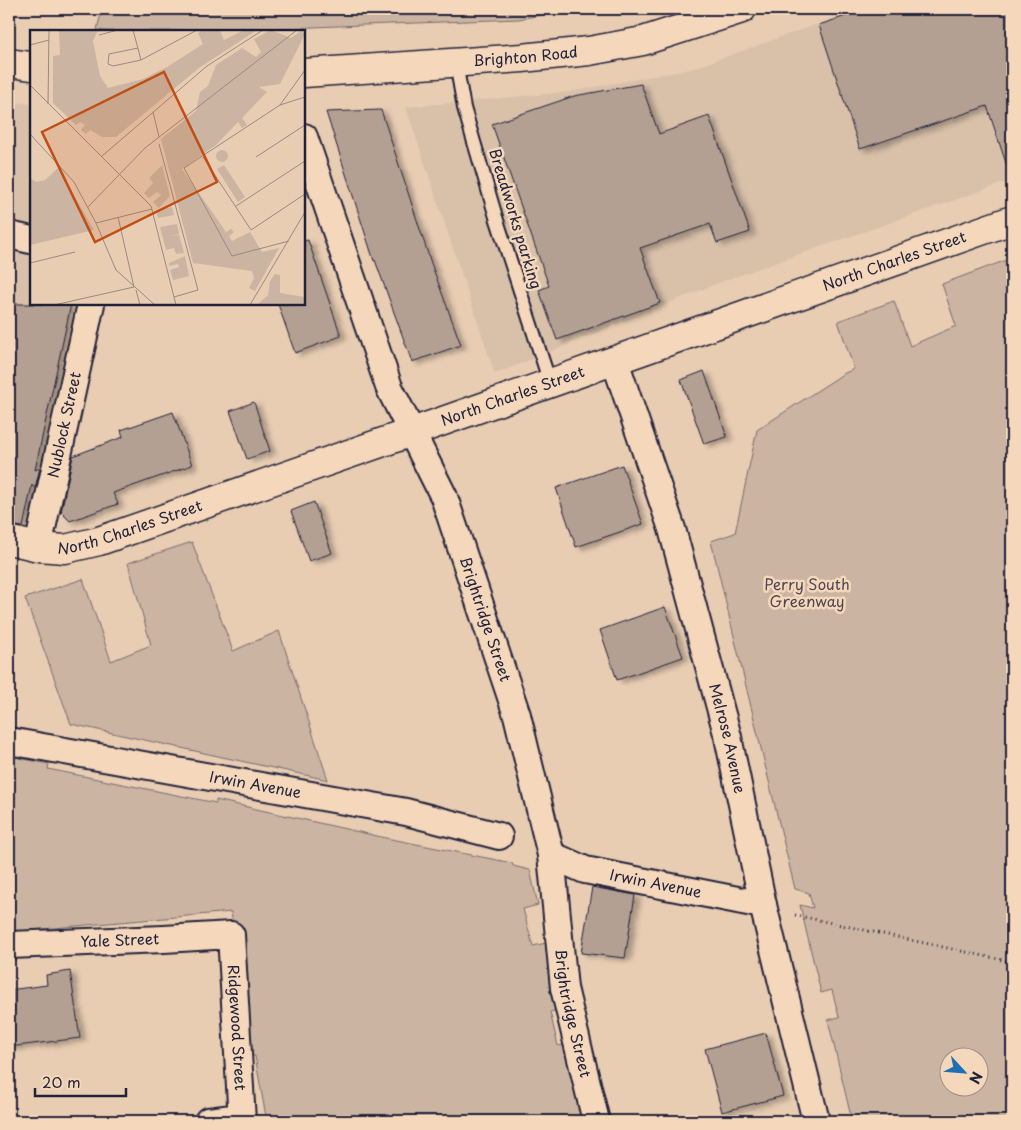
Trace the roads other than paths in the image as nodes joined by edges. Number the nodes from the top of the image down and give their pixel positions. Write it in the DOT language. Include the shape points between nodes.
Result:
graph roads {
  1 [pos="742,9"];
  2 [pos="9,63"];
  3 [pos="456,63"];
  4 [pos="30,66"];
  5 [pos="305,73"];
  6 [pos="305,140"];
  7 [pos="1012,220"];
  8 [pos="9,235"];
  9 [pos="30,240"];
  10 [pos="91,305"];
  11 [pos="615,361"];
  12 [pos="550,383"];
  13 [pos="412,432"];
  14 [pos="9,540"];
  15 [pos="38,547"];
  16 [pos="9,741"];
  17 [pos="499,836"];
  18 [pos="552,855"];
  19 [pos="763,905"];
  20 [pos="231,935"];
  21 [pos="9,945"];
  22 [pos="241,1119"];
  23 [pos="208,1121"];
  24 [pos="596,1121"];
  25 [pos="816,1121"];
  1 -- 3 [label="street, Brighton Road" via="643,41 522,58"];
  2 -- 4 [label="street"];
  3 -- 5 [label="street, Brighton Road"];
  3 -- 12 [label="lane, Breadworks parking" via="464,108 493,208"];
  6 -- 13 [label="street, Brightridge Street" via="389,387"];
  7 -- 11 [label="street, North Charles Street"];
  8 -- 9 [label="street"];
  10 -- 15 [label="street, Nublock Street"];
  11 -- 12 [label="street, North Charles Street"];
  11 -- 19 [label="street, Melrose Avenue" via="672,529 728,737"];
  12 -- 13 [label="street, North Charles Street"];
  13 -- 15 [label="street, North Charles Street" via="98,541 65,549"];
  13 -- 18 [label="street, Brightridge Street" via="444,497 514,706"];
  14 -- 15 [label="street, North Charles Street"];
  16 -- 17 [label="street, Irwin Avenue" via="406,812"];
  18 -- 19 [label="street, Irwin Avenue" via="585,870"];
  18 -- 24 [label="street, Brightridge Street" via="564,988"];
  19 -- 25 [label="street, Melrose Avenue"];
  20 -- 21 [label="street, Yale Street"];
  20 -- 22 [label="street, Ridgewood Street"];
  22 -- 23 [label="street"];
}
